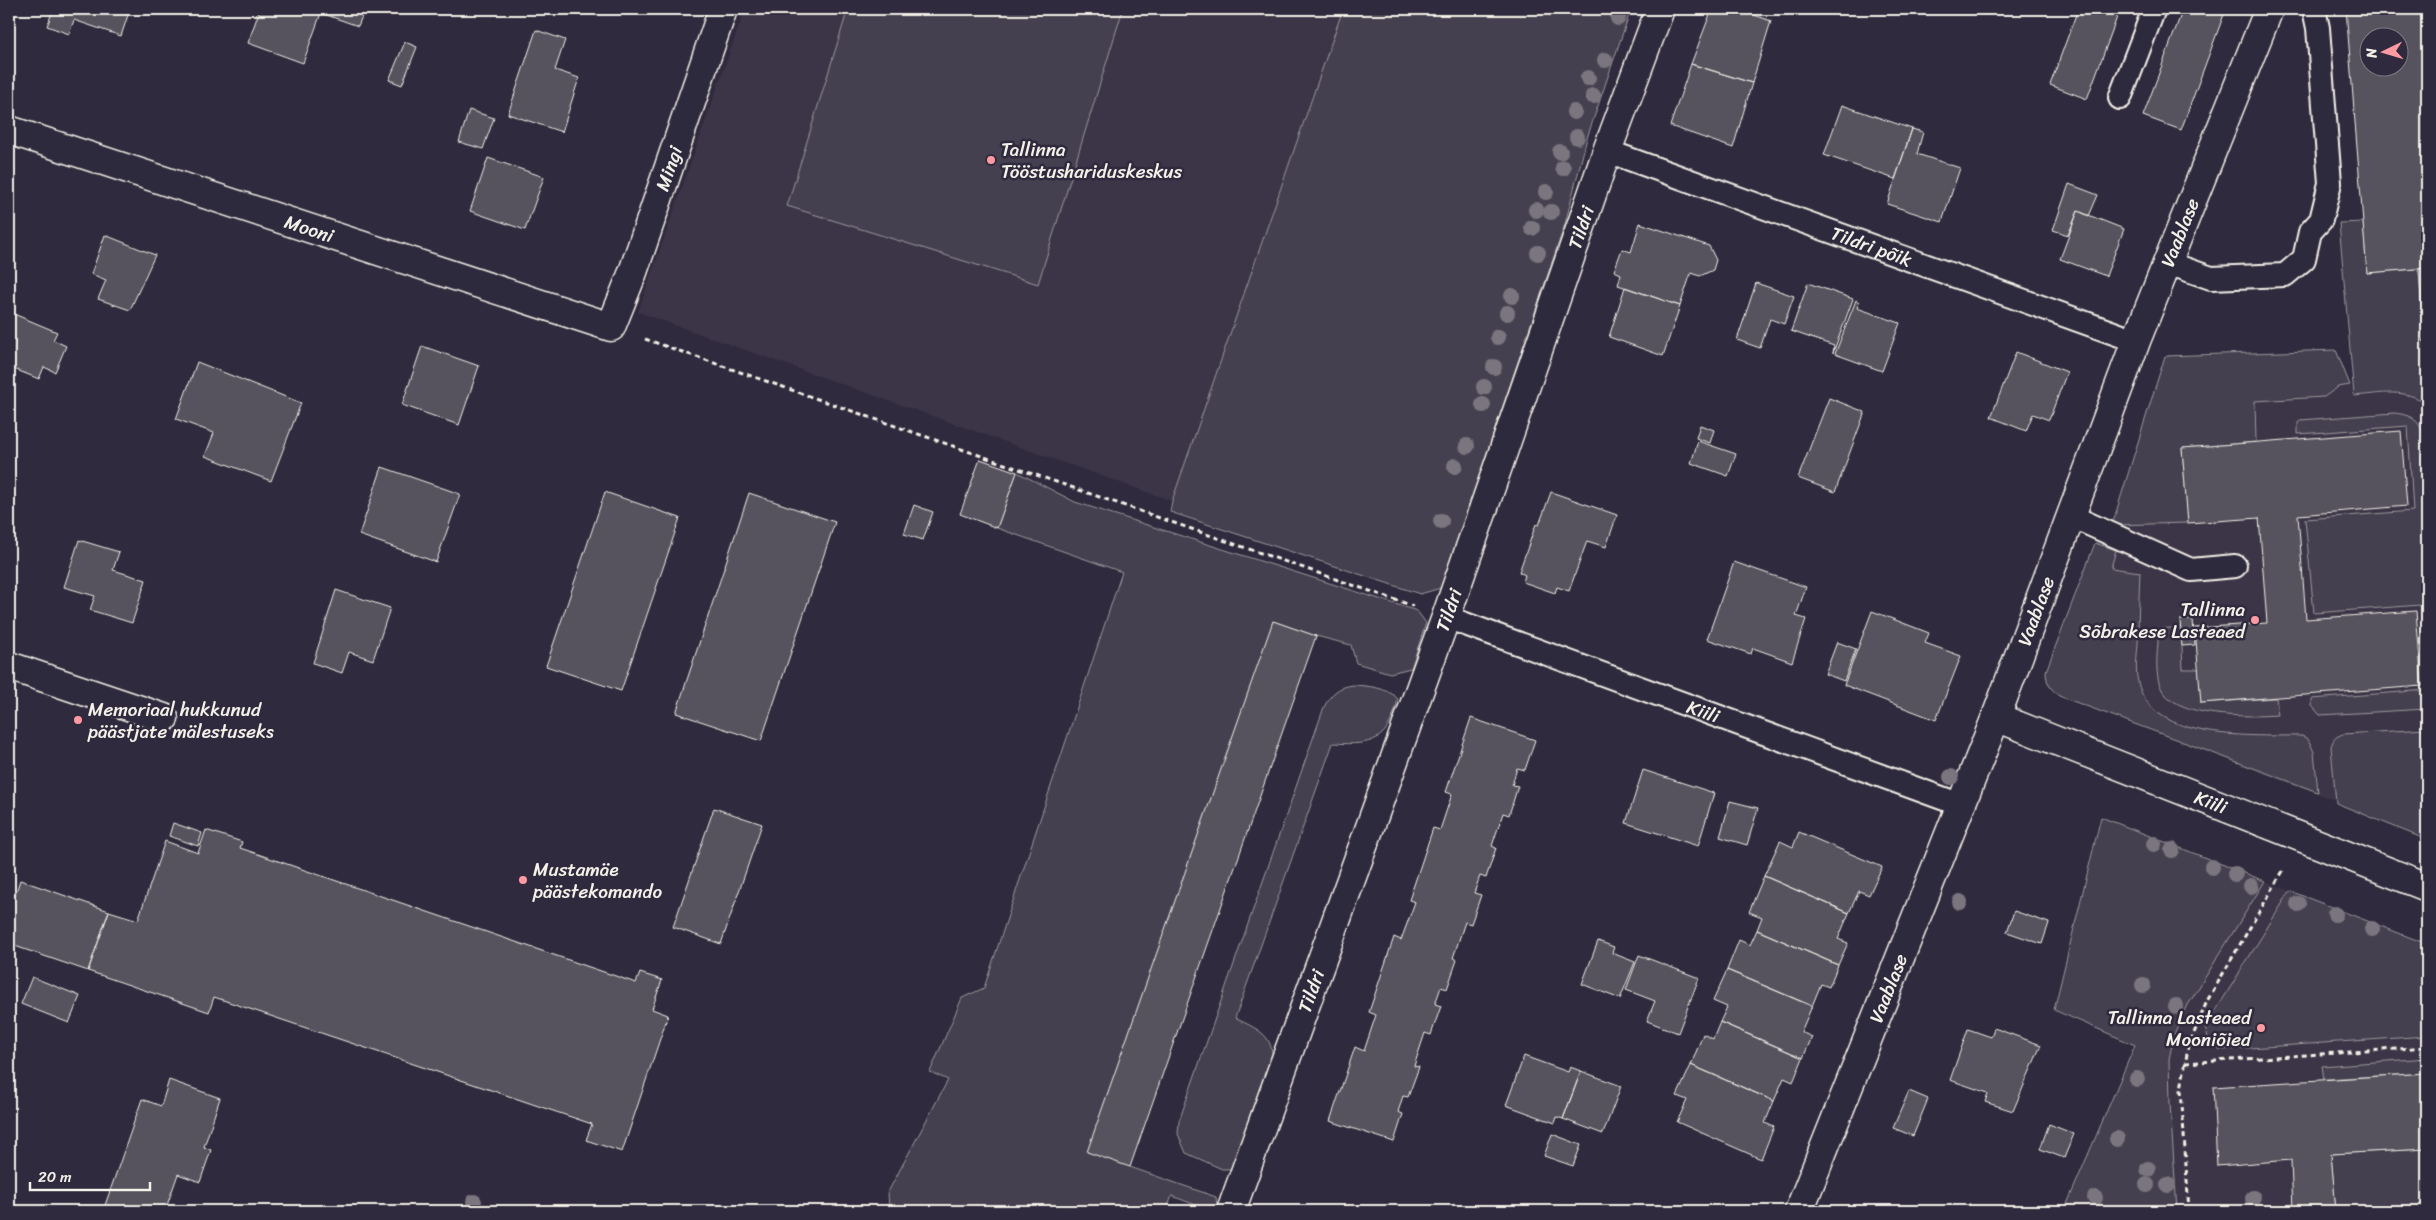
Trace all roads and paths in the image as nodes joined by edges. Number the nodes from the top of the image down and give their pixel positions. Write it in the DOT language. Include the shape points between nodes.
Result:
graph roads {
  1 [pos="723,9"];
  2 [pos="1660,9"];
  3 [pos="2154,9"];
  4 [pos="2269,9"];
  5 [pos="2314,9"];
  6 [pos="2120,98"];
  7 [pos="9,130"];
  8 [pos="1607,151"];
  9 [pos="2168,264"];
  10 [pos="611,327"];
  11 [pos="2136,341"];
  12 [pos="2071,516"];
  13 [pos="2235,566"];
  14 [pos="1446,618"];
  15 [pos="9,666"];
  16 [pos="1996,717"];
  17 [pos="164,718"];
  18 [pos="1961,805"];
  19 [pos="2282,871"];
  20 [pos="2427,887"];
  21 [pos="2427,1047"];
  22 [pos="2185,1062"];
  23 [pos="1232,1211"];
  24 [pos="1799,1211"];
  25 [pos="2189,1211"];
  1 -- 10 [label="street, Mingi"];
  2 -- 8 [label="street, Tildri"];
  3 -- 6 [label="lane"];
  4 -- 9 [label="street, Vaablase"];
  5 -- 9 [label="lane" via="2330,183 2321,220 2310,232 2304,259 2286,275 2220,278"];
  7 -- 10 [label="street, Mooni"];
  8 -- 11 [label="lane, Tildri põik"];
  8 -- 14 [label="street, Tildri"];
  9 -- 11 [label="street, Vaablase"];
  10 -- 14 [label="path"];
  11 -- 12 [label="street, Vaablase"];
  12 -- 13 [label="lane" via="2191,570"];
  12 -- 16 [label="street, Vaablase"];
  14 -- 18 [label="lane, Kiili"];
  14 -- 23 [label="street, Tildri"];
  15 -- 17 [label="street"];
  16 -- 18 [label="street, Vaablase"];
  16 -- 20 [label="street, Kiili"];
  18 -- 24 [label="street, Vaablase"];
  19 -- 22 [label="path" via="2206,1001"];
  21 -- 22 [label="path"];
  22 -- 25 [label="path" via="2181,1089"];
}
